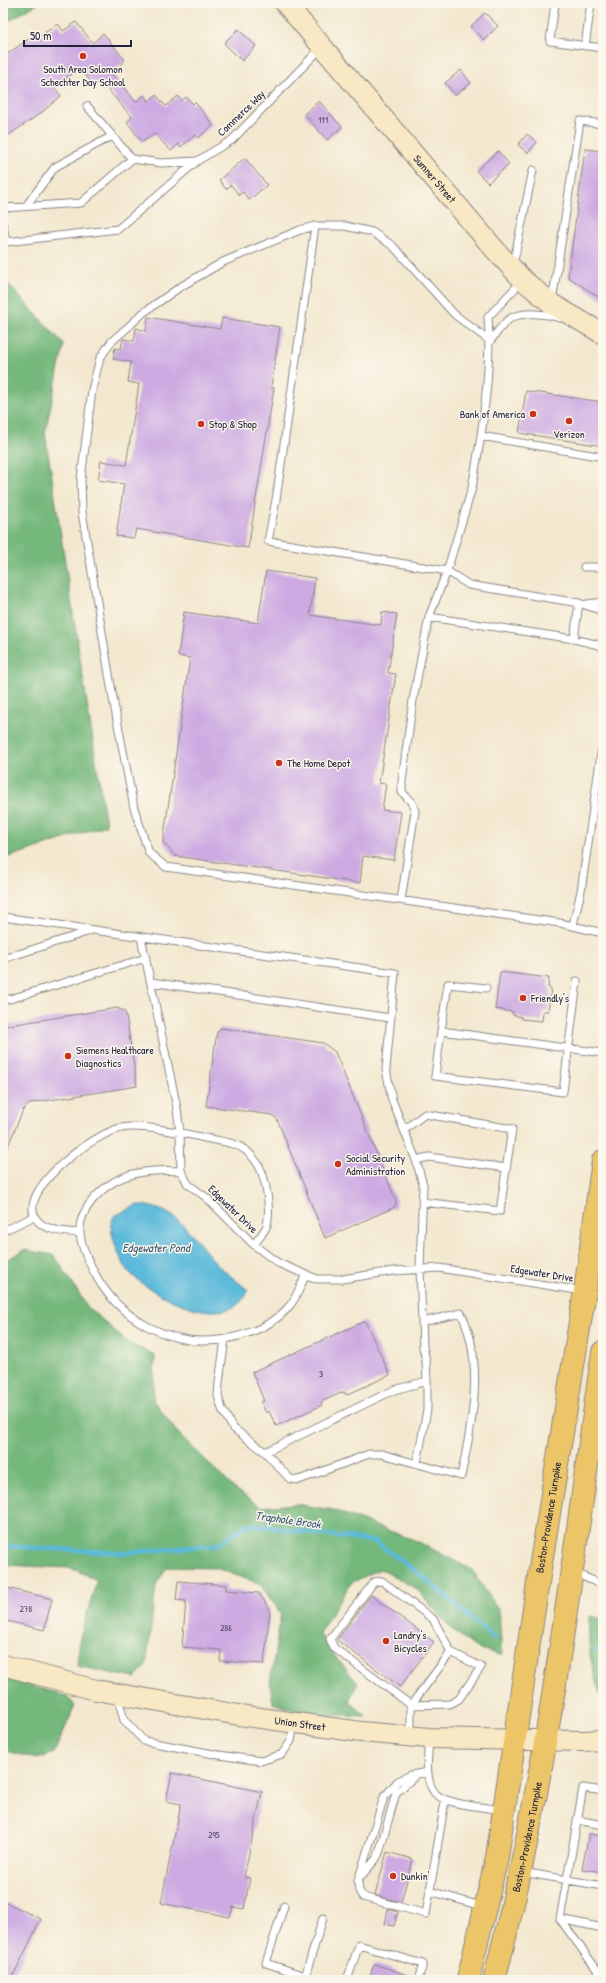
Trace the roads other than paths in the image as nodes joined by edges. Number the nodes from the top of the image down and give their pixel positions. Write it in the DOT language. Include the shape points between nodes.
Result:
graph roads {
  1 [pos="285,3"];
  2 [pos="555,3"];
  3 [pos="591,3"];
  4 [pos="323,46"];
  5 [pos="586,46"];
  6 [pos="603,48"];
  7 [pos="87,106"];
  8 [pos="603,124"];
  9 [pos="112,136"];
  10 [pos="132,158"];
  11 [pos="197,162"];
  12 [pos="533,170"];
  13 [pos="26,206"];
  14 [pos="3,208"];
  15 [pos="3,225"];
  16 [pos="315,226"];
  17 [pos="518,274"];
  18 [pos="552,304"];
  19 [pos="585,324"];
  20 [pos="603,334"];
  21 [pos="490,341"];
  22 [pos="480,436"];
  23 [pos="603,457"];
  24 [pos="584,567"];
  25 [pos="603,567"];
  26 [pos="447,571"];
  27 [pos="603,602"];
  28 [pos="579,603"];
  29 [pos="587,604"];
  30 [pos="603,611"];
  31 [pos="429,617"];
  32 [pos="574,639"];
  33 [pos="603,648"];
  34 [pos="603,741"];
  35 [pos="402,900"];
  36 [pos="3,917"];
  37 [pos="573,925"];
  38 [pos="93,930"];
  39 [pos="603,933"];
  40 [pos="141,937"];
  41 [pos="146,958"];
  42 [pos="3,959"];
  43 [pos="577,981"];
  44 [pos="151,982"];
  45 [pos="486,988"];
  46 [pos="3,999"];
  47 [pos="390,1018"];
  48 [pos="441,1031"];
  49 [pos="567,1048"];
  50 [pos="603,1053"];
  51 [pos="404,1130"];
  52 [pos="180,1133"];
  53 [pos="416,1160"];
  54 [pos="603,1161"];
  55 [pos="506,1168"];
  56 [pos="181,1171"];
  57 [pos="422,1202"];
  58 [pos="35,1216"];
  59 [pos="3,1231"];
  60 [pos="80,1233"];
  61 [pos="254,1245"];
  62 [pos="420,1268"];
  63 [pos="306,1275"];
  64 [pos="585,1291"];
  65 [pos="422,1322"];
  66 [pos="225,1339"];
  67 [pos="603,1352"];
  68 [pos="427,1380"];
  69 [pos="596,1450"];
  70 [pos="265,1452"];
  71 [pos="417,1463"];
  72 [pos="571,1571"];
  73 [pos="603,1585"];
  74 [pos="451,1652"];
  75 [pos="3,1665"];
  76 [pos="117,1693"];
  77 [pos="411,1705"];
  78 [pos="295,1722"];
  79 [pos="420,1737"];
  80 [pos="514,1740"];
  81 [pos="545,1740"];
  82 [pos="603,1740"];
  83 [pos="428,1772"];
  84 [pos="603,1791"];
  85 [pos="445,1801"];
  86 [pos="504,1810"];
  87 [pos="577,1820"];
  88 [pos="603,1825"];
  89 [pos="521,1871"];
  90 [pos="566,1879"];
  91 [pos="358,1881"];
  92 [pos="603,1886"];
  93 [pos="430,1891"];
  94 [pos="284,1906"];
  95 [pos="485,1907"];
  96 [pos="322,1918"];
  97 [pos="560,1919"];
  98 [pos="603,1928"];
  99 [pos="304,1978"];
  100 [pos="603,1978"];
  101 [pos="347,1980"];
  102 [pos="418,1980"];
  103 [pos="468,1980"];
  104 [pos="494,1980"];
  1 -- 4 [label="main road, Sumner Street"];
  2 -- 5 [label="lane" via="550,41"];
  3 -- 5 [label="lane"];
  4 -- 11 [label="lane, Commerce Way" via="232,140"];
  4 -- 17 [label="main road, Sumner Street"];
  5 -- 6 [label="lane"];
  7 -- 9 [label="lane"];
  8 -- 18 [label="lane" via="580,121"];
  9 -- 10 [label="lane"];
  9 -- 13 [label="lane" via="55,167"];
  10 -- 11 [label="lane" via="161,163"];
  10 -- 13 [label="lane" via="81,203"];
  11 -- 15 [label="lane, Commerce Way" via="118,229 6,242"];
  12 -- 17 [label="lane"];
  13 -- 14 [label="lane"];
  16 -- 21 [label="lane" via="345,226 372,232 393,246 455,316"];
  16 -- 26 [label="lane" via="268,541"];
  16 -- 35 [label="lane" via="223,262 180,287 143,313 112,341 100,358 92,390 81,479 82,512 134,808 149,853 166,867"];
  17 -- 18 [label="main road, Sumner Street"];
  17 -- 21 [label="lane" via="488,317"];
  18 -- 19 [label="main road, Sumner Street"];
  19 -- 20 [label="main road, Sumner Street"];
  19 -- 21 [label="lane" via="549,315 518,315 510,319"];
  21 -- 22 [label="lane"];
  22 -- 23 [label="lane"];
  22 -- 26 [label="lane" via="472,488"];
  24 -- 25 [label="lane"];
  26 -- 28 [label="lane" via="469,586"];
  26 -- 31 [label="lane"];
  27 -- 29 [label="lane"];
  28 -- 29 [label="lane"];
  28 -- 32 [label="lane"];
  29 -- 30 [label="lane"];
  31 -- 32 [label="lane"];
  31 -- 35 [label="lane" via="413,700 402,781 402,792 412,803 415,811"];
  32 -- 33 [label="lane"];
  34 -- 37 [label="lane" via="581,892"];
  35 -- 37 [label="lane"];
  36 -- 38 [label="lane"];
  37 -- 39 [label="lane"];
  38 -- 40 [label="lane"];
  38 -- 42 [label="lane"];
  40 -- 41 [label="lane"];
  40 -- 47 [label="lane" via="395,973"];
  41 -- 44 [label="lane"];
  41 -- 46 [label="lane"];
  43 -- 49 [label="lane"];
  44 -- 47 [label="lane"];
  44 -- 52 [label="lane"];
  45 -- 48 [label="lane" via="448,984"];
  47 -- 51 [label="lane" via="386,1069 392,1100"];
  48 -- 49 [label="lane"];
  48 -- 49 [label="lane" via="434,1076 562,1092"];
  49 -- 50 [label="lane"];
  51 -- 53 [label="lane"];
  51 -- 55 [label="lane" via="425,1114 512,1129"];
  52 -- 56 [label="lane"];
  52 -- 58 [label="lane" via="148,1128 122,1128 101,1135 73,1154 50,1176 36,1197 33,1208"];
  52 -- 61 [label="lane" via="242,1146 255,1159 263,1174 268,1204 267,1225"];
  53 -- 55 [label="lane" via="429,1157"];
  53 -- 57 [label="lane" via="423,1185"];
  54 -- 64 [label="main road, Boston-Providence Turnpike"];
  55 -- 57 [label="lane" via="500,1211"];
  56 -- 60 [label="lane" via="146,1172 124,1176 95,1197 83,1214"];
  56 -- 61 [label="lane, Edgewater Drive" via="188,1184 207,1198"];
  57 -- 62 [label="lane"];
  58 -- 59 [label="lane"];
  58 -- 60 [label="lane" via="60,1232"];
  60 -- 66 [label="lane" via="86,1258 99,1283 108,1295 135,1319 157,1332 177,1338 197,1341"];
  61 -- 63 [label="lane, Edgewater Drive" via="278,1263"];
  62 -- 63 [label="lane, Edgewater Drive" via="342,1279 317,1279"];
  62 -- 64 [label="lane, Edgewater Drive" via="439,1268"];
  62 -- 65 [label="lane"];
  63 -- 66 [label="lane" via="292,1303 280,1316 250,1334"];
  64 -- 80 [label="main road, Boston-Providence Turnpike"];
  65 -- 68 [label="lane"];
  65 -- 71 [label="lane" via="461,1313 467,1324 474,1381 472,1429 461,1476"];
  66 -- 70 [label="lane" via="218,1396 222,1409 233,1428"];
  67 -- 69 [label="main road, Boston-Providence Turnpike"];
  68 -- 70 [label="lane" via="394,1390"];
  68 -- 71 [label="lane" via="427,1410"];
  69 -- 72 [label="main road, Boston-Providence Turnpike"];
  70 -- 71 [label="lane" via="290,1479 299,1480 369,1454 382,1454"];
  72 -- 73 [label="lane"];
  72 -- 81 [label="main road, Boston-Providence Turnpike"];
  74 -- 77 [label="lane"];
  74 -- 77 [label="lane" via="481,1667 459,1700 450,1704"];
  74 -- 77 [label="lane" via="433,1619 382,1581 374,1582 330,1639 334,1648"];
  75 -- 76 [label="main road, Union Street" via="96,1690"];
  76 -- 78 [label="main road, Union Street" via="239,1715"];
  76 -- 78 [label="lane" via="124,1720 144,1741 219,1755 261,1761 282,1754 291,1741"];
  77 -- 79 [label="lane"];
  78 -- 79 [label="main road, Union Street" via="361,1732"];
  79 -- 80 [label="main road, Union Street"];
  79 -- 83 [label="lane"];
  80 -- 81 [label="main road, Union Street"];
  80 -- 86 [label="main road, Boston-Providence Turnpike"];
  81 -- 82 [label="main road, Union Street"];
  81 -- 89 [label="main road, Boston-Providence Turnpike"];
  83 -- 85 [label="lane" via="428,1780 434,1793"];
  83 -- 91 [label="lane" via="412,1778 396,1793 376,1859"];
  83 -- 91 [label="lane" via="411,1775 398,1781 384,1797"];
  84 -- 87 [label="lane" via="583,1788"];
  85 -- 86 [label="lane"];
  85 -- 93 [label="lane"];
  86 -- 95 [label="main road, Boston-Providence Turnpike"];
  87 -- 88 [label="lane"];
  87 -- 90 [label="lane"];
  89 -- 90 [label="lane"];
  89 -- 104 [label="main road, Boston-Providence Turnpike"];
  90 -- 92 [label="lane"];
  90 -- 97 [label="lane"];
  91 -- 93 [label="lane" via="359,1891 363,1897 426,1914"];
  93 -- 95 [label="lane"];
  94 -- 99 [label="lane" via="266,1963"];
  95 -- 103 [label="main road, Boston-Providence Turnpike"];
  96 -- 99 [label="lane"];
  97 -- 98 [label="lane"];
  97 -- 100 [label="lane"];
  101 -- 102 [label="lane" via="358,1945 423,1964"];
}
